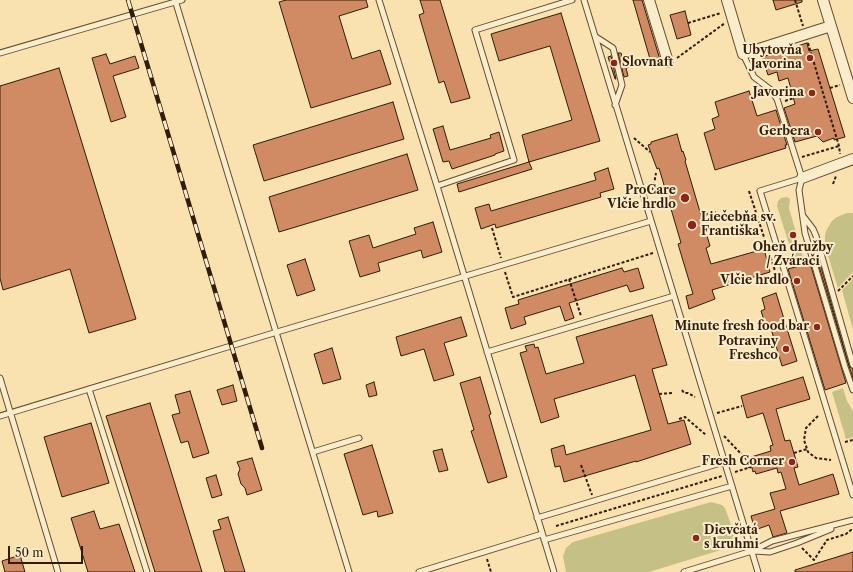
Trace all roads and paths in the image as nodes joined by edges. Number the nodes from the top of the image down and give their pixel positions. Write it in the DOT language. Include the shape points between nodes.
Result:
graph roads {
  1 [pos="182,0"];
  2 [pos="379,0"];
  3 [pos="572,0"];
  4 [pos="584,0"];
  5 [pos="649,0"];
  6 [pos="727,0"];
  7 [pos="795,0"];
  8 [pos="823,0"];
  9 [pos="175,1"];
  10 [pos="731,14"];
  11 [pos="688,23"];
  12 [pos="831,26"];
  13 [pos="806,34"];
  14 [pos="596,37"];
  15 [pos="811,51"];
  16 [pos="0,53"];
  17 [pos="743,54"];
  18 [pos="668,62"];
  19 [pos="853,98"];
  20 [pos="615,105"];
  21 [pos="622,126"];
  22 [pos="839,146"];
  23 [pos="799,151"];
  24 [pos="650,152"];
  25 [pos="840,158"];
  26 [pos="853,159"];
  27 [pos="656,173"];
  28 [pos="802,178"];
  29 [pos="437,186"];
  30 [pos="749,191"];
  31 [pos="648,212"];
  32 [pos="716,212"];
  33 [pos="802,213"];
  34 [pos="701,216"];
  35 [pos="651,221"];
  36 [pos="492,228"];
  37 [pos="660,251"];
  38 [pos="503,265"];
  39 [pos="464,276"];
  40 [pos="853,276"];
  41 [pos="777,277"];
  42 [pos="569,279"];
  43 [pos="838,292"];
  44 [pos="674,296"];
  45 [pos="583,323"];
  46 [pos="276,332"];
  47 [pos="487,352"];
  48 [pos="853,365"];
  49 [pos="0,378"];
  50 [pos="89,389"];
  51 [pos="682,390"];
  52 [pos="853,390"];
  53 [pos="672,393"];
  54 [pos="659,394"];
  55 [pos="695,397"];
  56 [pos="715,406"];
  57 [pos="742,406"];
  58 [pos="11,413"];
  59 [pos="717,413"];
  60 [pos="0,416"];
  61 [pos="818,416"];
  62 [pos="679,419"];
  63 [pos="719,419"];
  64 [pos="722,430"];
  65 [pos="706,435"];
  66 [pos="359,438"];
  67 [pos="853,440"];
  68 [pos="845,442"];
  69 [pos="807,449"];
  70 [pos="313,452"];
  71 [pos="794,453"];
  72 [pos="831,460"];
  73 [pos="724,462"];
  74 [pos="581,465"];
  75 [pos="728,474"];
  76 [pos="732,486"];
  77 [pos="853,495"];
  78 [pos="594,501"];
  79 [pos="598,513"];
  80 [pos="537,518"];
  81 [pos="851,521"];
  82 [pos="556,526"];
  83 [pos="853,531"];
  84 [pos="542,534"];
  85 [pos="544,540"];
  86 [pos="797,543"];
  87 [pos="752,551"];
  88 [pos="485,552"];
  89 [pos="58,572"];
  90 [pos="147,572"];
  91 [pos="349,572"];
  92 [pos="419,572"];
  93 [pos="491,572"];
  94 [pos="554,572"];
  95 [pos="684,572"];
  96 [pos="758,572"];
  1 -- 9 [label="lane"];
  2 -- 29 [label="lane"];
  3 -- 29 [label="lane" via="475,30 514,160"];
  4 -- 14 [label="lane"];
  5 -- 18 [label="street"];
  6 -- 10 [label="street"];
  7 -- 13 [label="path"];
  8 -- 12 [label="street"];
  9 -- 16 [label="lane"];
  9 -- 46 [label="lane"];
  10 -- 11 [label="path"];
  10 -- 17 [label="street"];
  10 -- 18 [label="path" via="678,57"];
  12 -- 13 [label="street"];
  12 -- 19 [label="street"];
  13 -- 17 [label="street"];
  14 -- 20 [label="lane"];
  14 -- 20 [label="lane" via="613,48 622,85"];
  15 -- 22 [label="path"];
  17 -- 28 [label="lane" via="754,77 771,90 777,99"];
  20 -- 21 [label="lane"];
  21 -- 24 [label="path"];
  21 -- 31 [label="lane"];
  22 -- 23 [label="path" via="802,158"];
  22 -- 25 [label="path"];
  26 -- 28 [label="street"];
  27 -- 31 [label="path"];
  28 -- 33 [label="lane" via="799,190"];
  28 -- 77 [label="lane" via="760,191"];
  29 -- 39 [label="lane"];
  30 -- 41 [label="path"];
  31 -- 35 [label="lane"];
  32 -- 34 [label="path"];
  33 -- 48 [label="lane" via="816,236"];
  33 -- 52 [label="lane" via="808,243"];
  35 -- 37 [label="lane"];
  35 -- 38 [label="lane"];
  36 -- 38 [label="path"];
  37 -- 42 [label="path"];
  37 -- 44 [label="lane"];
  38 -- 39 [label="lane"];
  38 -- 42 [label="path" via="512,297"];
  39 -- 46 [label="lane"];
  39 -- 47 [label="lane"];
  40 -- 43 [label="path"];
  42 -- 45 [label="path"];
  44 -- 45 [label="lane"];
  44 -- 73 [label="lane"];
  45 -- 47 [label="lane"];
  46 -- 50 [label="lane"];
  46 -- 70 [label="lane"];
  47 -- 80 [label="lane"];
  49 -- 58 [label="lane"];
  50 -- 58 [label="lane"];
  50 -- 90 [label="lane"];
  51 -- 55 [label="path" via="684,394 688,393"];
  53 -- 54 [label="path"];
  56 -- 59 [label="path"];
  57 -- 59 [label="path"];
  58 -- 60 [label="lane"];
  58 -- 89 [label="lane"];
  59 -- 63 [label="path"];
  61 -- 69 [label="path" via="806,428 804,440"];
  62 -- 65 [label="path" via="685,417"];
  64 -- 75 [label="path" via="724,436 747,460 750,467"];
  66 -- 70 [label="lane"];
  67 -- 68 [label="path"];
  69 -- 71 [label="path"];
  69 -- 72 [label="path" via="816,458"];
  70 -- 91 [label="lane"];
  73 -- 75 [label="lane"];
  73 -- 78 [label="lane"];
  74 -- 78 [label="path"];
  75 -- 76 [label="lane"];
  75 -- 79 [label="path"];
  76 -- 85 [label="lane"];
  76 -- 87 [label="lane"];
  78 -- 79 [label="path"];
  78 -- 80 [label="lane"];
  79 -- 82 [label="path"];
  80 -- 84 [label="lane"];
  81 -- 86 [label="lane"];
  81 -- 87 [label="lane" via="772,541"];
  83 -- 86 [label="path" via="827,540 814,560"];
  84 -- 85 [label="lane"];
  84 -- 88 [label="lane"];
  85 -- 94 [label="lane"];
  86 -- 87 [label="lane" via="770,552"];
  87 -- 95 [label="lane"];
  87 -- 96 [label="lane"];
  88 -- 92 [label="lane"];
  88 -- 93 [label="path"];
}
